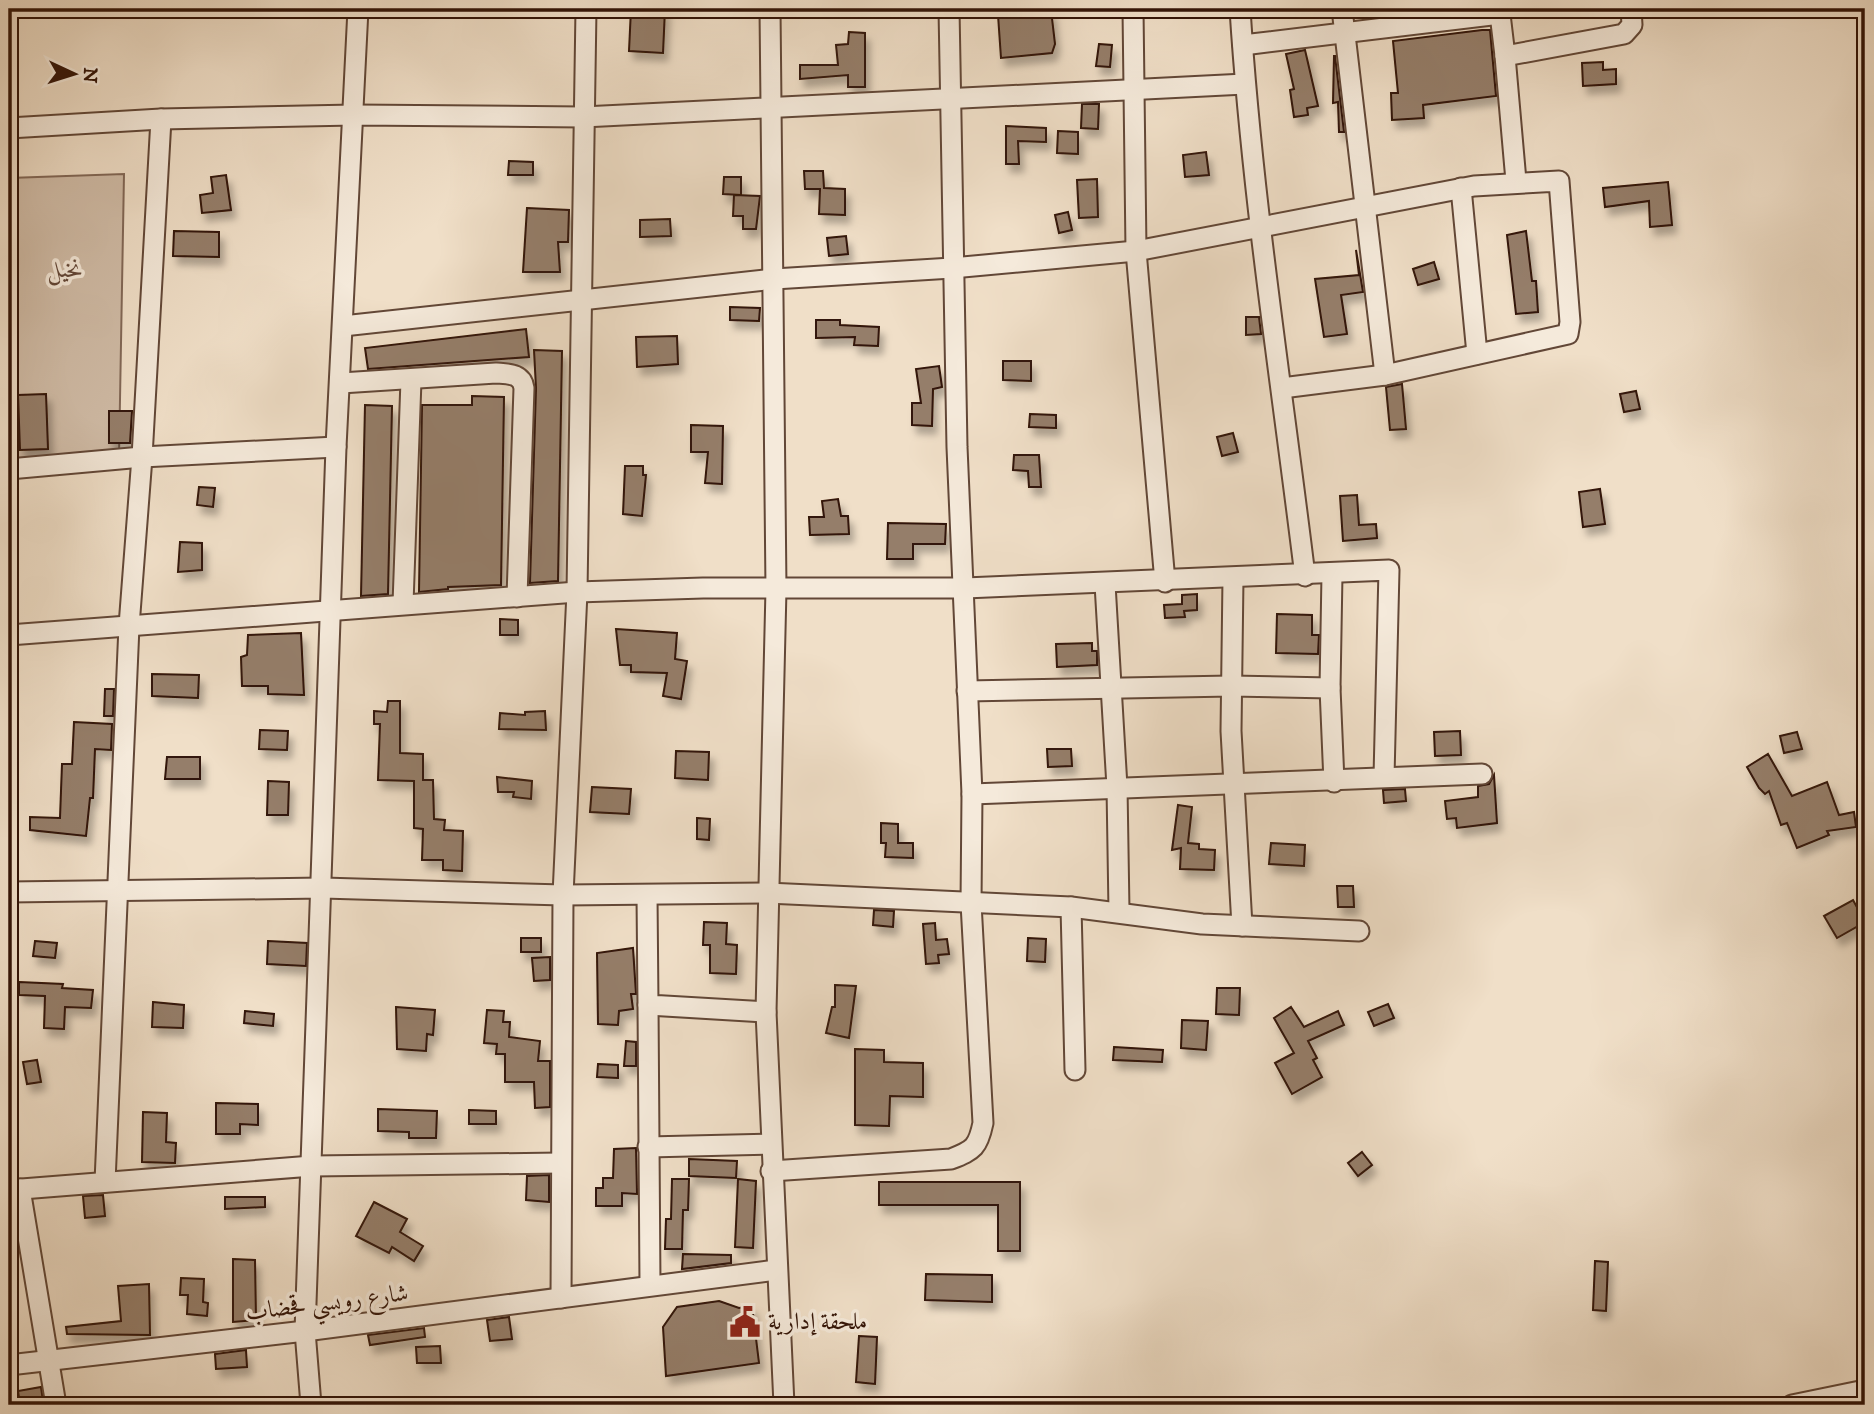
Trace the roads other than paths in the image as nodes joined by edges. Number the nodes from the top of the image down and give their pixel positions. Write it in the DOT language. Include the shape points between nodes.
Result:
graph roads {
  1 [pos="358,9"];
  2 [pos="586,9"];
  3 [pos="770,9"];
  4 [pos="949,9"];
  5 [pos="1133,9"];
  6 [pos="1240,9"];
  7 [pos="1342,9"];
  8 [pos="1631,9"];
  9 [pos="1500,11"];
  10 [pos="1344,35"];
  11 [pos="1243,45"];
  12 [pos="1505,55"];
  13 [pos="1245,84"];
  14 [pos="1132,90"];
  15 [pos="950,101"];
  16 [pos="771,109"];
  17 [pos="354,115"];
  18 [pos="583,117"];
  19 [pos="161,119"];
  20 [pos="9,128"];
  21 [pos="1516,181"];
  22 [pos="1461,188"];
  23 [pos="1365,206"];
  24 [pos="1261,226"];
  25 [pos="1136,251"];
  26 [pos="953,268"];
  27 [pos="774,279"];
  28 [pos="583,298"];
  29 [pos="343,326"];
  30 [pos="1477,354"];
  31 [pos="1385,375"];
  32 [pos="411,380"];
  33 [pos="341,383"];
  34 [pos="1282,388"];
  35 [pos="336,447"];
  36 [pos="142,457"];
  37 [pos="9,469"];
  38 [pos="1332,574"];
  39 [pos="1305,576"];
  40 [pos="1233,578"];
  41 [pos="1165,582"];
  42 [pos="1105,584"];
  43 [pos="965,588"];
  44 [pos="776,589"];
  45 [pos="577,592"];
  46 [pos="516,597"];
  47 [pos="403,604"];
  48 [pos="331,611"];
  49 [pos="130,626"];
  50 [pos="9,635"];
  51 [pos="1231,686"];
  52 [pos="1109,687"];
  53 [pos="1330,688"];
  54 [pos="967,691"];
  55 [pos="1482,774"];
  56 [pos="1384,778"];
  57 [pos="1335,782"];
  58 [pos="1234,783"];
  59 [pos="1118,787"];
  60 [pos="972,794"];
  61 [pos="323,888"];
  62 [pos="117,890"];
  63 [pos="9,892"];
  64 [pos="766,892"];
  65 [pos="563,895"];
  66 [pos="647,895"];
  67 [pos="971,903"];
  68 [pos="1071,907"];
  69 [pos="1119,911"];
  70 [pos="1242,926"];
  71 [pos="1359,931"];
  72 [pos="648,1005"];
  73 [pos="766,1012"];
  74 [pos="1075,1070"];
  75 [pos="770,1144"];
  76 [pos="648,1147"];
  77 [pos="559,1163"];
  78 [pos="312,1166"];
  79 [pos="771,1171"];
  80 [pos="105,1182"];
  81 [pos="14,1190"];
  82 [pos="776,1270"];
  83 [pos="650,1285"];
  84 [pos="561,1298"];
  85 [pos="305,1331"];
  86 [pos="46,1358"];
  87 [pos="9,1365"];
  88 [pos="1865,1390"];
  89 [pos="56,1405"];
  90 [pos="311,1405"];
  91 [pos="784,1405"];
  92 [pos="1792,1405"];
  1 -- 17 [label="street"];
  2 -- 18 [label="street"];
  3 -- 16 [label="street"];
  4 -- 15 [label="street"];
  5 -- 14 [label="street"];
  6 -- 11 [label="street"];
  7 -- 10 [label="street"];
  8 -- 12 [label="street" via="1632,25 1624,34"];
  9 -- 10 [label="street"];
  9 -- 12 [label="street"];
  10 -- 11 [label="street"];
  10 -- 23 [label="street"];
  11 -- 13 [label="street"];
  12 -- 21 [label="street"];
  13 -- 14 [label="street"];
  13 -- 24 [label="street"];
  14 -- 15 [label="street"];
  14 -- 25 [label="street"];
  15 -- 16 [label="street"];
  15 -- 26 [label="street"];
  16 -- 18 [label="street"];
  16 -- 27 [label="street"];
  17 -- 18 [label="street"];
  17 -- 19 [label="street"];
  17 -- 29 [label="street"];
  18 -- 28 [label="street"];
  19 -- 20 [label="street"];
  19 -- 36 [label="street"];
  21 -- 22 [label="street"];
  21 -- 30 [label="street" via="1559,181 1570,330 1566,335"];
  22 -- 23 [label="street"];
  22 -- 30 [label="street"];
  23 -- 24 [label="street"];
  23 -- 31 [label="street"];
  24 -- 25 [label="street"];
  24 -- 34 [label="street"];
  25 -- 26 [label="street"];
  25 -- 41 [label="street"];
  26 -- 27 [label="street"];
  26 -- 43 [label="street"];
  27 -- 28 [label="street"];
  27 -- 44 [label="street"];
  28 -- 29 [label="street"];
  28 -- 45 [label="street"];
  29 -- 33 [label="street"];
  30 -- 31 [label="street"];
  31 -- 34 [label="street"];
  32 -- 33 [label="street"];
  32 -- 46 [label="street" via="496,373 514,374 523,383"];
  32 -- 47 [label="street"];
  33 -- 35 [label="street"];
  34 -- 39 [label="street"];
  35 -- 36 [label="street"];
  35 -- 48 [label="street"];
  36 -- 37 [label="street"];
  36 -- 49 [label="street"];
  38 -- 39 [label="street"];
  38 -- 53 [label="street"];
  38 -- 56 [label="street" via="1389,570"];
  39 -- 40 [label="street"];
  40 -- 41 [label="street"];
  40 -- 51 [label="street"];
  41 -- 42 [label="street"];
  42 -- 43 [label="street"];
  42 -- 52 [label="street"];
  43 -- 44 [label="street"];
  43 -- 54 [label="street"];
  44 -- 45 [label="street"];
  44 -- 64 [label="street"];
  45 -- 46 [label="street"];
  45 -- 65 [label="street"];
  46 -- 47 [label="street"];
  47 -- 48 [label="street"];
  48 -- 49 [label="street"];
  48 -- 61 [label="street"];
  49 -- 50 [label="street"];
  49 -- 62 [label="street"];
  51 -- 52 [label="street"];
  51 -- 53 [label="street"];
  51 -- 58 [label="street"];
  52 -- 54 [label="street"];
  52 -- 59 [label="street"];
  53 -- 57 [label="street"];
  54 -- 60 [label="street"];
  55 -- 56 [label="street"];
  56 -- 57 [label="street"];
  57 -- 58 [label="street"];
  58 -- 59 [label="street"];
  58 -- 70 [label="street"];
  59 -- 60 [label="street"];
  59 -- 69 [label="street"];
  60 -- 67 [label="street"];
  61 -- 62 [label="street"];
  61 -- 65 [label="street"];
  61 -- 78 [label="street"];
  62 -- 63 [label="street"];
  62 -- 80 [label="street"];
  64 -- 66 [label="street"];
  64 -- 67 [label="street"];
  64 -- 73 [label="street"];
  65 -- 66 [label="street"];
  65 -- 77 [label="street"];
  66 -- 72 [label="street"];
  67 -- 68 [label="street"];
  67 -- 79 [label="street" via="983,1123 979,1143 951,1159"];
  68 -- 69 [label="street"];
  68 -- 74 [label="street"];
  69 -- 70 [label="street"];
  70 -- 71 [label="street"];
  72 -- 73 [label="street"];
  72 -- 76 [label="street"];
  73 -- 75 [label="street"];
  75 -- 76 [label="street"];
  75 -- 79 [label="street"];
  76 -- 83 [label="street"];
  77 -- 78 [label="street"];
  77 -- 84 [label="street"];
  78 -- 80 [label="street"];
  78 -- 85 [label="street"];
  79 -- 82 [label="street"];
  80 -- 81 [label="street"];
  81 -- 86 [label="street"];
  82 -- 83 [label="street, شارع رويسي قحضاب"];
  82 -- 91 [label="street"];
  83 -- 84 [label="street, شارع رويسي قحضاب"];
  84 -- 85 [label="street, شارع رويسي قحضاب"];
  85 -- 86 [label="street, شارع رويسي قحضاب"];
  85 -- 90 [label="street"];
  86 -- 87 [label="street, شارع رويسي قحضاب"];
  86 -- 89 [label="street"];
  88 -- 92 [label="street"];
}
